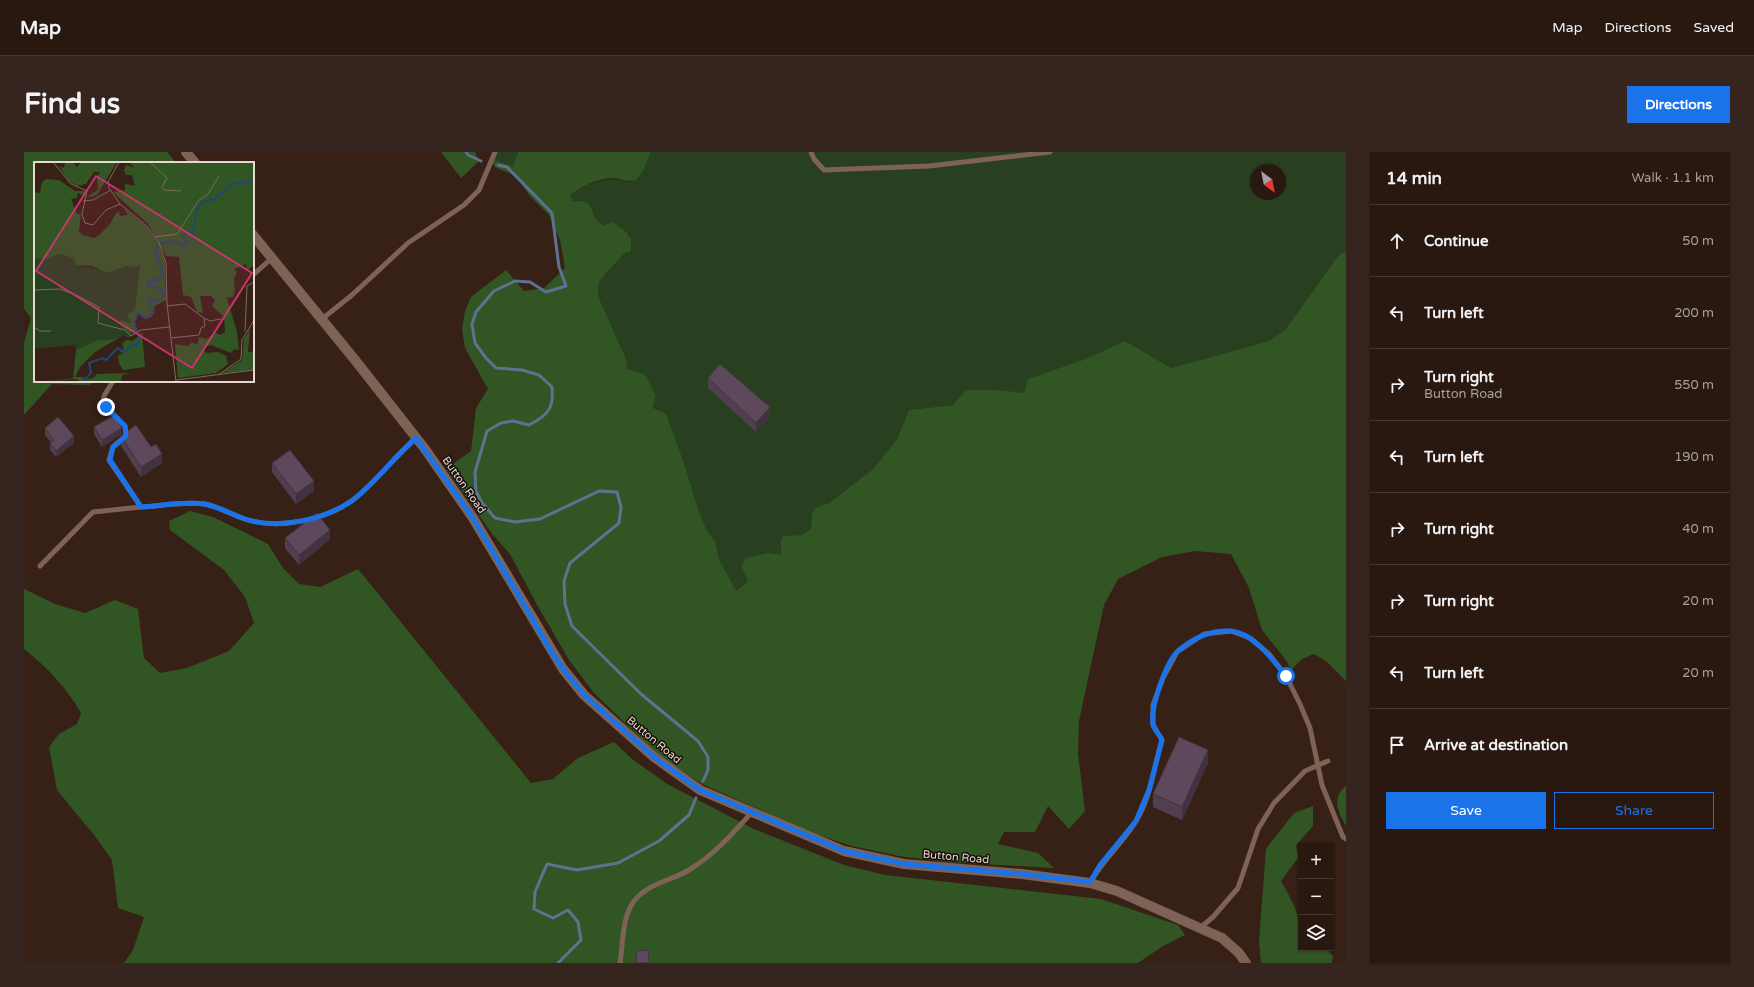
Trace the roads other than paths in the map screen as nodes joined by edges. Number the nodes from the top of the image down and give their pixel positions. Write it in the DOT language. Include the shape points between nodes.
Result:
graph roads {
  1 [pos="186,152"];
  2 [pos="495,152"];
  3 [pos="811,152"];
  4 [pos="1050,152"];
  5 [pos="194,162"];
  6 [pos="254,236"];
  7 [pos="272,258"];
  8 [pos="254,274"];
  9 [pos="322,319"];
  10 [pos="112,382"];
  11 [pos="416,438"];
  12 [pos="141,507"];
  13 [pos="40,566"];
  14 [pos="1328,761"];
  15 [pos="1317,766"];
  16 [pos="752,812"];
  17 [pos="1346,839"];
  18 [pos="1090,882"];
  19 [pos="1199,929"];
  20 [pos="620,963"];
  21 [pos="1246,963"];
  1 -- 5 [label="street"];
  2 -- 9 [label="lane" via="479,190 469,200 408,244"];
  3 -- 4 [label="lane" via="824,170 929,166"];
  6 -- 7 [label="street, Button Road"];
  7 -- 8 [label="lane"];
  7 -- 9 [label="street, Button Road"];
  9 -- 11 [label="street, Button Road"];
  10 -- 12 [label="lane" via="103,401 125,426 126,436 113,447 110,460"];
  11 -- 12 [label="lane" via="352,500 334,511 316,517 267,524 204,504"];
  11 -- 16 [label="street, Button Road" via="473,518 551,651 584,695 654,757 682,778 700,790"];
  12 -- 13 [label="lane" via="93,512"];
  14 -- 15 [label="lane"];
  15 -- 17 [label="lane" via="1332,811"];
  15 -- 18 [label="lane" via="1310,728 1300,704 1286,676 1269,654 1250,638 1231,631 1204,634 1177,652 1163,678 1153,705 1153,726 1162,740 1149,790 1136,821 1100,865"];
  15 -- 19 [label="lane" via="1305,771 1274,804 1258,829 1238,888"];
  16 -- 18 [label="street, Button Road" via="844,851 904,864"];
  16 -- 20 [label="lane" via="703,861 688,871 641,893 633,902 627,917"];
  18 -- 19 [label="street, Button Road" via="1118,891"];
  19 -- 21 [label="street, Button Road" via="1222,938"];
}
